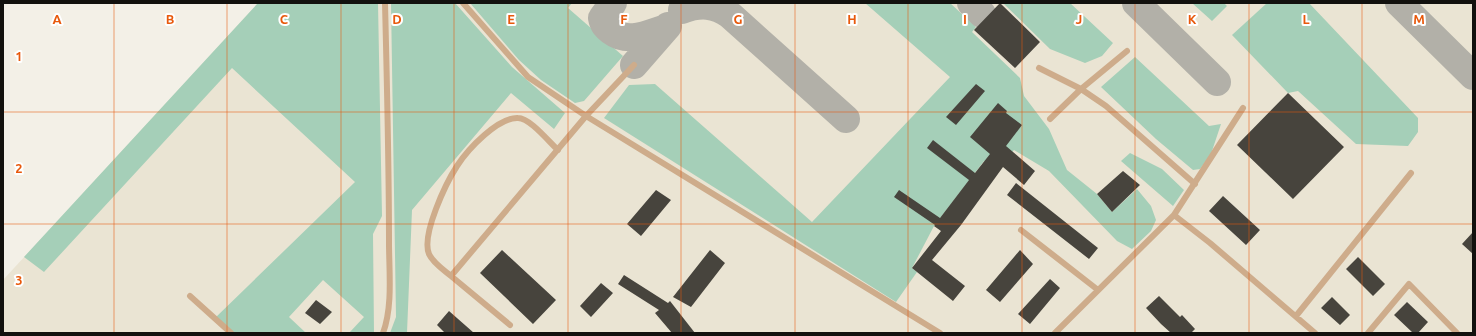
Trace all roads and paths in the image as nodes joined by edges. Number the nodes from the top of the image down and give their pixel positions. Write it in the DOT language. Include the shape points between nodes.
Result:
graph roads {
  1 [pos="385,3"];
  2 [pos="463,3"];
  3 [pos="1127,50"];
  4 [pos="634,65"];
  5 [pos="1039,68"];
  6 [pos="1081,89"];
  7 [pos="1244,108"];
  8 [pos="586,116"];
  9 [pos="1050,119"];
  10 [pos="558,150"];
  11 [pos="1411,173"];
  12 [pos="1195,184"];
  13 [pos="1174,215"];
  14 [pos="1021,230"];
  15 [pos="451,276"];
  16 [pos="1098,290"];
  17 [pos="190,296"];
  18 [pos="1296,316"];
  19 [pos="510,325"];
  20 [pos="231,333"];
  21 [pos="383,333"];
  22 [pos="940,333"];
  23 [pos="1055,333"];
  24 [pos="1315,333"];
  25 [pos="1368,333"];
  26 [pos="1456,333"];
  1 -- 21 [label="lane" via="389,186 388,303 387,324"];
  2 -- 8 [label="lane" via="528,77"];
  3 -- 6 [label="lane"];
  4 -- 8 [label="lane"];
  5 -- 6 [label="lane"];
  6 -- 9 [label="lane"];
  6 -- 12 [label="lane" via="1106,106"];
  7 -- 12 [label="lane"];
  8 -- 10 [label="lane"];
  8 -- 22 [label="lane"];
  10 -- 15 [label="lane"];
  10 -- 15 [label="lane" via="526,120 518,118 498,124 474,145 457,166 439,202 430,228 429,254 436,264"];
  11 -- 18 [label="lane"];
  12 -- 13 [label="lane"];
  13 -- 16 [label="lane"];
  13 -- 18 [label="lane"];
  14 -- 16 [label="lane"];
  15 -- 19 [label="lane"];
  16 -- 23 [label="lane"];
  17 -- 20 [label="lane"];
  18 -- 24 [label="lane"];
  25 -- 26 [label="lane" via="1409,284"];
}
